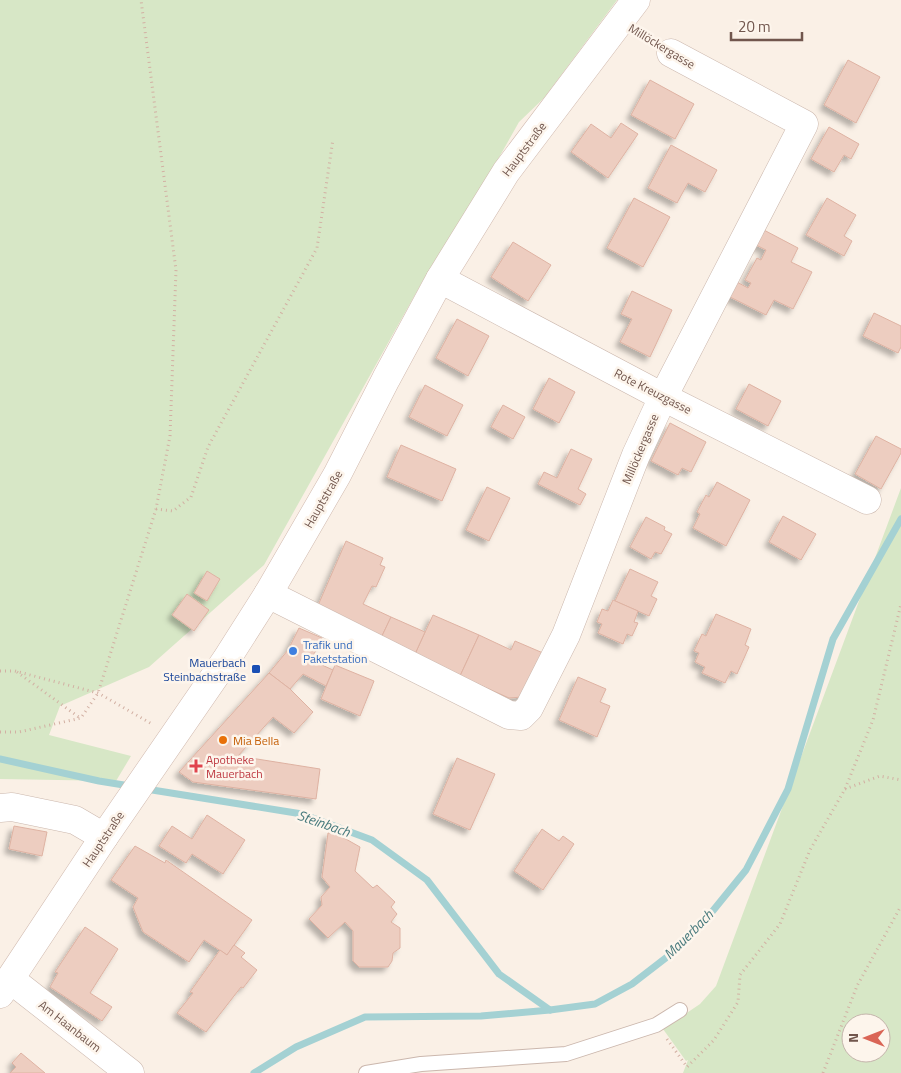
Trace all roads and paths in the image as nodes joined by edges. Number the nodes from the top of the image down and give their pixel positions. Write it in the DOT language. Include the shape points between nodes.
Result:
graph roads {
  1 [pos="141,0"];
  2 [pos="636,0"];
  3 [pos="671,53"];
  4 [pos="333,139"];
  5 [pos="440,279"];
  6 [pos="662,397"];
  7 [pos="867,500"];
  8 [pos="156,509"];
  9 [pos="268,594"];
  10 [pos="901,604"];
  11 [pos="0,671"];
  12 [pos="15,671"];
  13 [pos="98,693"];
  14 [pos="81,718"];
  15 [pos="0,732"];
  16 [pos="174,737"];
  17 [pos="901,780"];
  18 [pos="845,789"];
  19 [pos="0,808"];
  20 [pos="104,836"];
  21 [pos="901,906"];
  22 [pos="5,987"];
  23 [pos="680,1010"];
  24 [pos="656,1025"];
  25 [pos="130,1073"];
  26 [pos="366,1073"];
  27 [pos="823,1073"];
  1 -- 8 [label="path" via="176,270 170,436"];
  2 -- 5 [label="street, Hauptstraße" via="506,172"];
  3 -- 6 [label="street, Millöckergasse" via="804,124"];
  4 -- 8 [label="path" via="317,248 208,447 191,497 173,511"];
  5 -- 6 [label="street, Rote Kreuzgasse"];
  5 -- 9 [label="street, Hauptstraße" via="337,475"];
  6 -- 7 [label="street, Rote Kreuzgasse"];
  6 -- 9 [label="street, Millöckergasse" via="566,635 529,708 521,716 509,715"];
  8 -- 13 [label="path"];
  9 -- 16 [label="street, Hauptstraße"];
  10 -- 18 [label="path" via="873,720"];
  11 -- 12 [label="path"];
  12 -- 13 [label="path"];
  12 -- 14 [label="path"];
  13 -- 14 [label="path"];
  13 -- 16 [label="path"];
  14 -- 15 [label="path" via="19,732"];
  16 -- 20 [label="street, Hauptstraße"];
  17 -- 18 [label="path" via="880,776"];
  18 -- 24 [label="path" via="810,850 780,924 740,975 738,1002 714,1040 687,1067"];
  19 -- 20 [label="street" via="12,807 75,820"];
  20 -- 22 [label="street, Hauptstraße"];
  21 -- 27 [label="path" via="857,986"];
  22 -- 25 [label="street, Am Haanbaum"];
  23 -- 24 [label="lane"];
  24 -- 26 [label="lane" via="566,1054 421,1064"];
}
